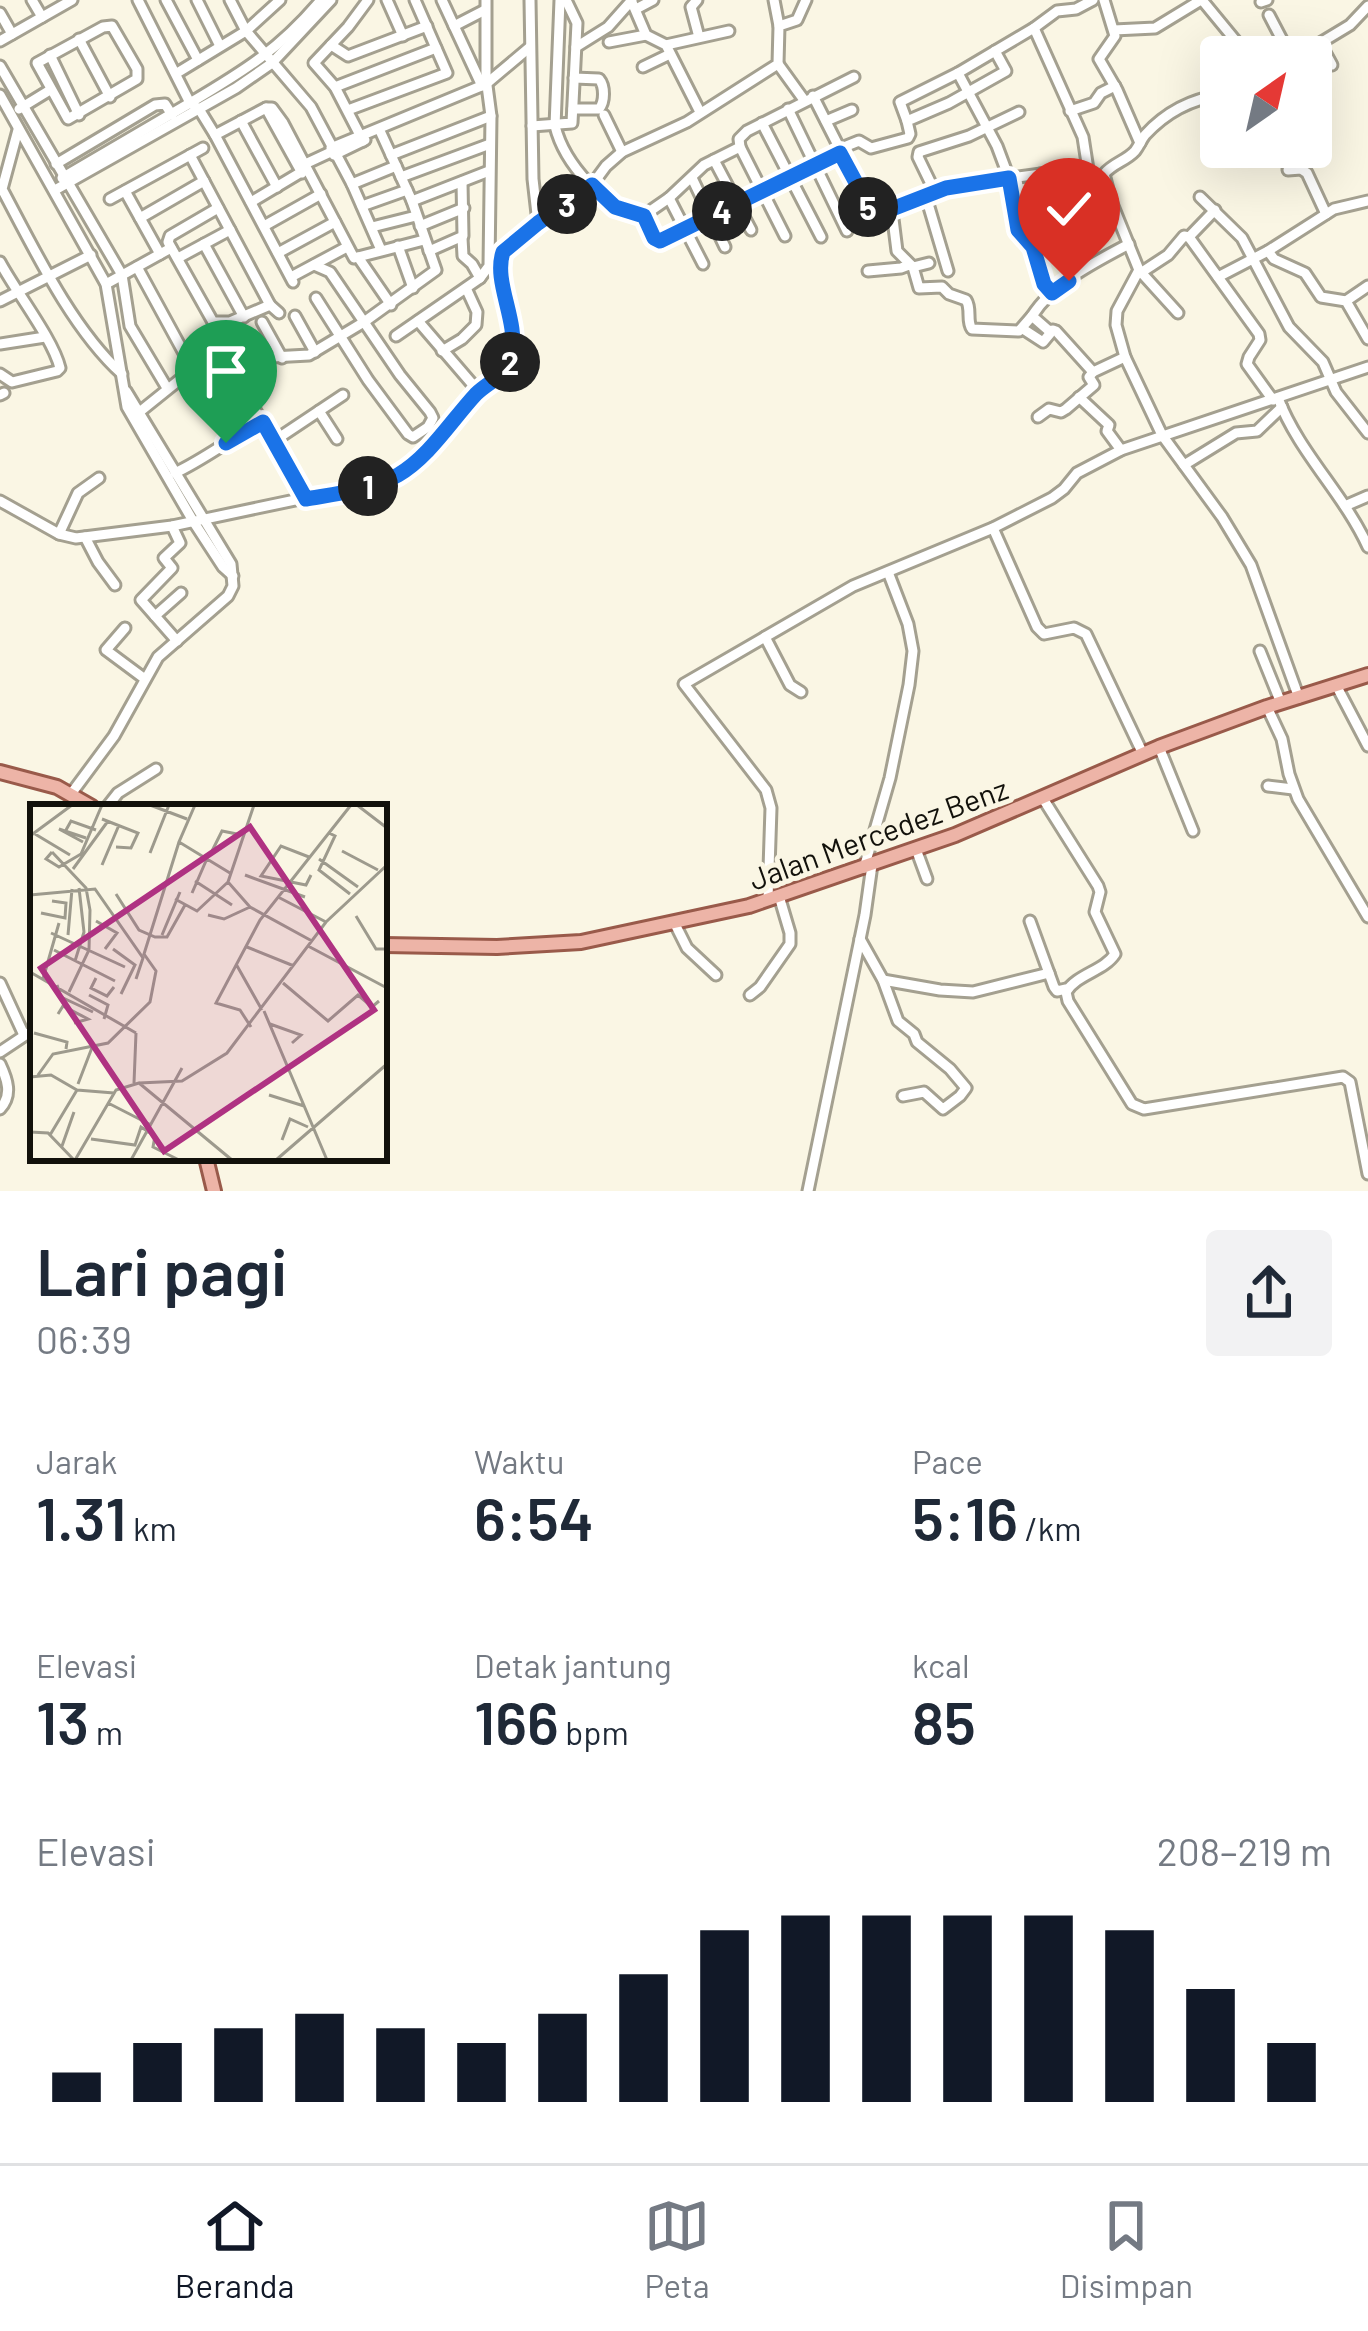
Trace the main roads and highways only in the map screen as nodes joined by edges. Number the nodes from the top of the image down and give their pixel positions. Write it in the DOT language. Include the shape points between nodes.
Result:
graph roads {
  1 [pos="1368,675"];
  2 [pos="0,772"];
  3 [pos="87,804"];
  4 [pos="387,945"];
  5 [pos="207,1161"];
  6 [pos="214,1191"];
  1 -- 4 [label="main road, Jalan Mercedez Benz" via="749,906 581,942"];
  2 -- 3 [label="main road"];
  5 -- 6 [label="main road"];
}
